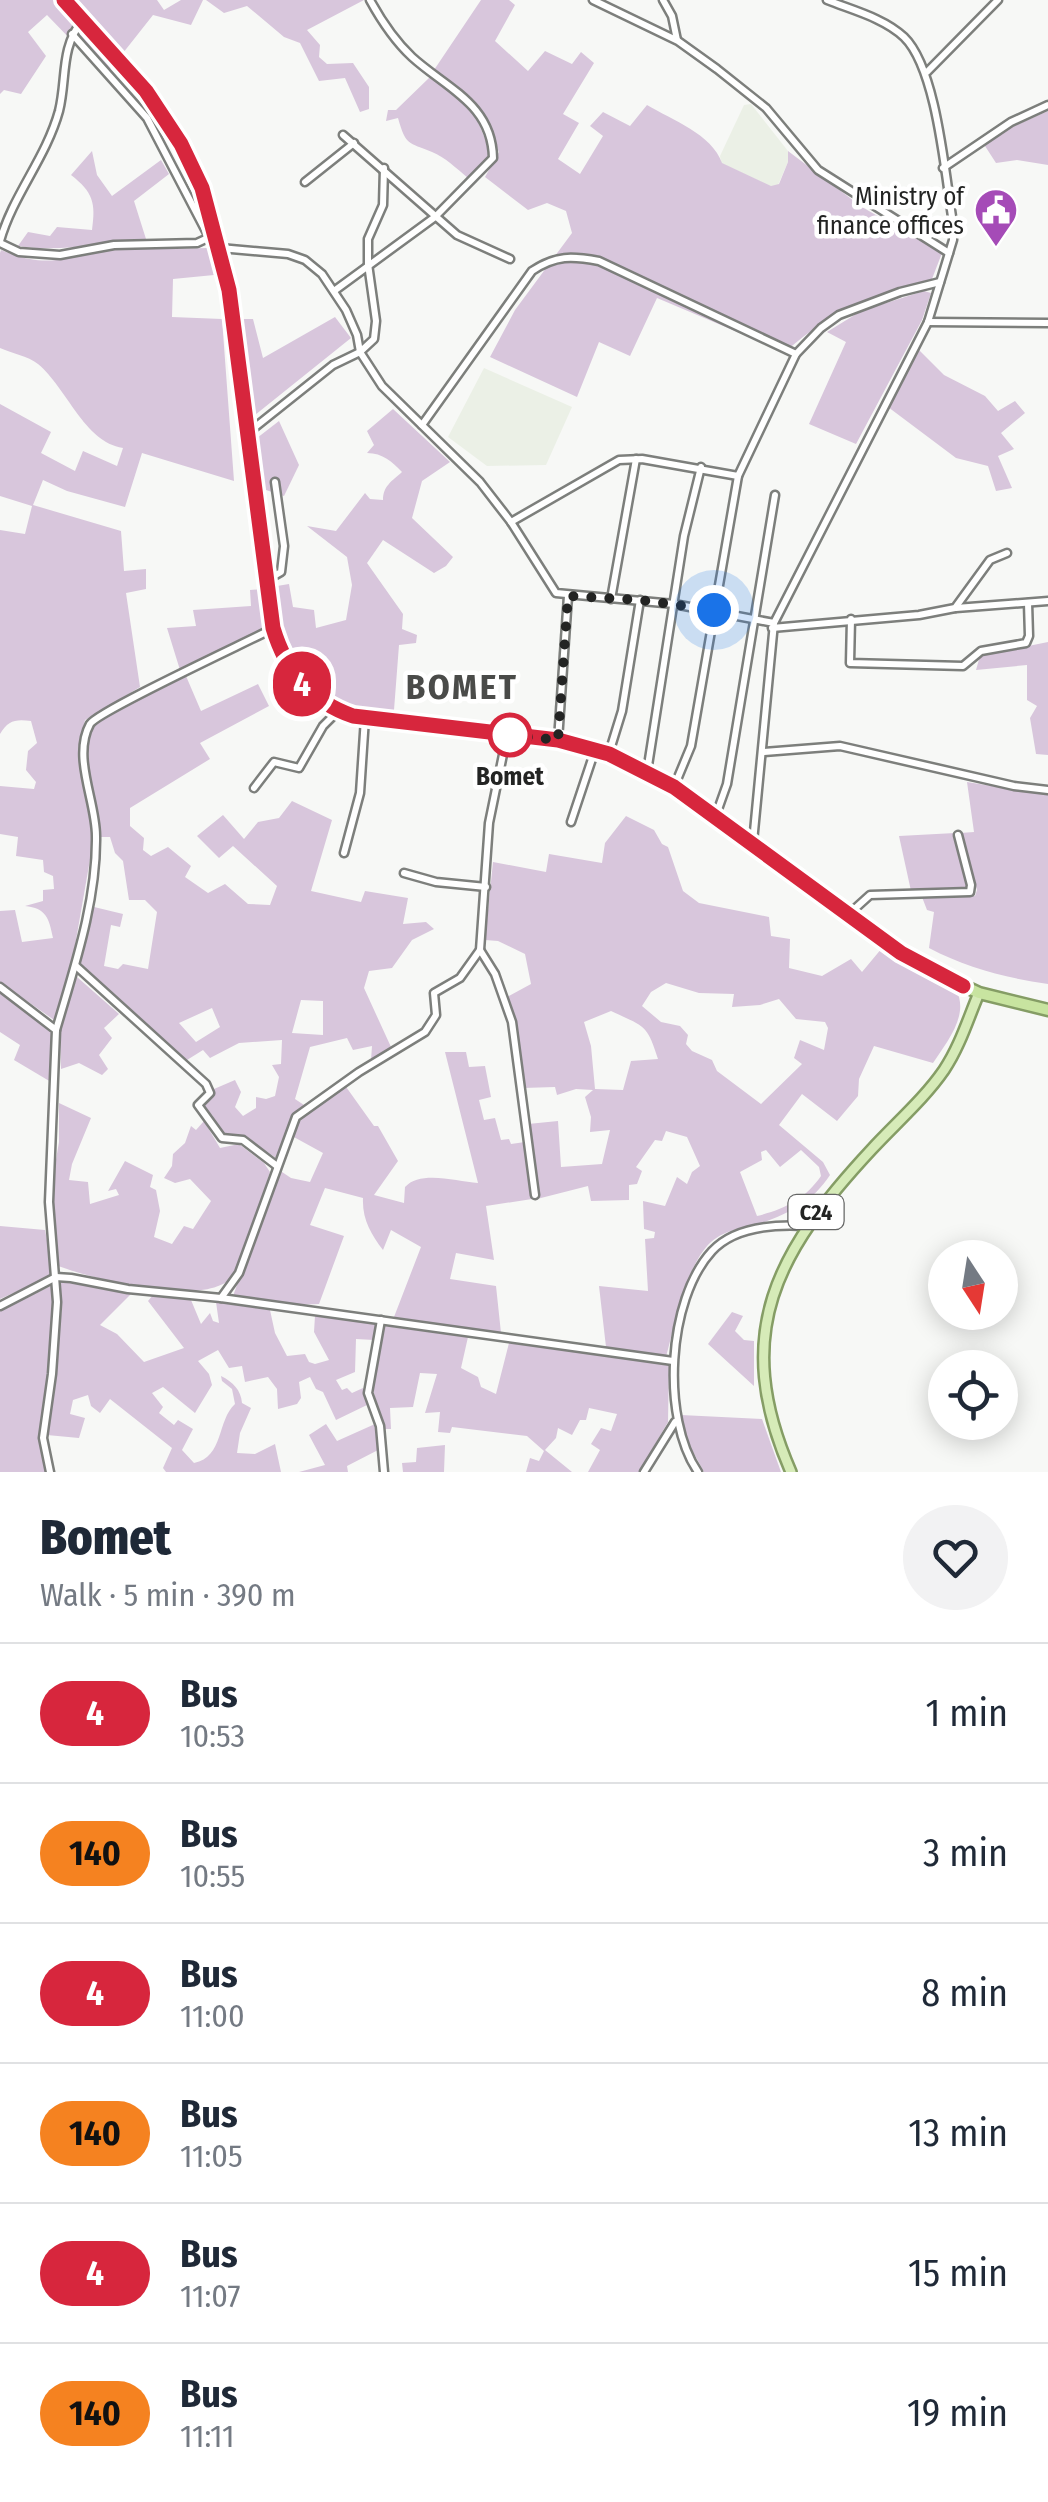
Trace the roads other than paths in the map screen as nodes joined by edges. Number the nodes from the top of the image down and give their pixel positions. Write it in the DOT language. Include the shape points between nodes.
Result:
graph roads {
  1 [pos="64,0"];
  2 [pos="370,0"];
  3 [pos="593,0"];
  4 [pos="663,0"];
  5 [pos="827,0"];
  6 [pos="998,0"];
  7 [pos="83,20"];
  8 [pos="72,34"];
  9 [pos="678,42"];
  10 [pos="927,72"];
  11 [pos="1048,105"];
  12 [pos="175,133"];
  13 [pos="343,134"];
  14 [pos="160,138"];
  15 [pos="354,143"];
  16 [pos="384,168"];
  17 [pos="943,168"];
  18 [pos="306,182"];
  19 [pos="202,188"];
  20 [pos="185,193"];
  21 [pos="435,217"];
  22 [pos="215,240"];
  23 [pos="0,242"];
  24 [pos="949,253"];
  25 [pos="510,259"];
  26 [pos="368,264"];
  27 [pos="940,282"];
  28 [pos="334,291"];
  29 [pos="928,322"];
  30 [pos="1048,323"];
  31 [pos="360,352"];
  32 [pos="796,354"];
  33 [pos="422,425"];
  34 [pos="249,432"];
  35 [pos="636,459"];
  36 [pos="701,468"];
  37 [pos="738,476"];
  38 [pos="275,482"];
  39 [pos="774,495"];
  40 [pos="511,522"];
  41 [pos="1006,553"];
  42 [pos="267,580"];
  43 [pos="568,596"];
  44 [pos="612,599"];
  45 [pos="640,600"];
  46 [pos="1048,601"];
  47 [pos="1028,603"];
  48 [pos="674,604"];
  49 [pos="955,608"];
  50 [pos="714,610"];
  51 [pos="753,619"];
  52 [pos="851,620"];
  53 [pos="773,625"];
  54 [pos="273,628"];
  55 [pos="338,710"];
  56 [pos="365,718"];
  57 [pos="507,735"];
  58 [pos="558,740"];
  59 [pos="596,749"];
  60 [pos="764,752"];
  61 [pos="609,754"];
  62 [pos="647,773"];
  63 [pos="674,787"];
  64 [pos="254,788"];
  65 [pos="1048,790"];
  66 [pos="716,815"];
  67 [pos="571,822"];
  68 [pos="958,835"];
  69 [pos="753,842"];
  70 [pos="344,853"];
  71 [pos="404,873"];
  72 [pos="486,887"];
  73 [pos="848,915"];
  74 [pos="480,950"];
  75 [pos="76,966"];
  76 [pos="0,986"];
  77 [pos="979,993"];
  78 [pos="1048,1010"];
  79 [pos="56,1030"];
  80 [pos="277,1166"];
  81 [pos="535,1195"];
  82 [pos="806,1226"];
  83 [pos="56,1277"];
  84 [pos="221,1298"];
  85 [pos="0,1306"];
  86 [pos="382,1320"];
  87 [pos="673,1361"];
  88 [pos="676,1421"];
  89 [pos="50,1472"];
  90 [pos="384,1472"];
  91 [pos="644,1472"];
  92 [pos="698,1472"];
  93 [pos="790,1472"];
  1 -- 7 [label="highway"];
  2 -- 21 [label="street" via="408,53 472,103 493,148 490,164"];
  3 -- 9 [label="street"];
  4 -- 9 [label="street"];
  5 -- 10 [label="street" via="897,31"];
  6 -- 10 [label="street"];
  7 -- 8 [label="street"];
  7 -- 12 [label="highway"];
  8 -- 14 [label="street"];
  8 -- 23 [label="street" via="50,139"];
  9 -- 24 [label="street" via="766,108 818,170"];
  10 -- 17 [label="street"];
  11 -- 17 [label="street"];
  12 -- 14 [label="street"];
  12 -- 19 [label="highway"];
  13 -- 15 [label="street"];
  14 -- 20 [label="street"];
  15 -- 16 [label="street"];
  15 -- 18 [label="street"];
  16 -- 21 [label="street"];
  16 -- 26 [label="street" via="383,205 368,239"];
  17 -- 24 [label="street" via="953,223"];
  19 -- 20 [label="street"];
  19 -- 22 [label="highway"];
  20 -- 22 [label="street"];
  21 -- 25 [label="street"];
  21 -- 26 [label="street"];
  22 -- 23 [label="street" via="114,245 60,256 18,252"];
  22 -- 28 [label="street" via="298,257"];
  22 -- 34 [label="highway"];
  24 -- 27 [label="street"];
  26 -- 28 [label="street"];
  26 -- 31 [label="street" via="376,335"];
  27 -- 29 [label="street"];
  27 -- 32 [label="street" via="839,314"];
  28 -- 31 [label="street" via="354,324"];
  29 -- 30 [label="street"];
  29 -- 53 [label="street"];
  31 -- 33 [label="street" via="382,386"];
  31 -- 34 [label="street" via="333,365"];
  32 -- 33 [label="street" via="599,261 550,259 532,270"];
  32 -- 37 [label="street"];
  33 -- 40 [label="street"];
  34 -- 42 [label="highway"];
  35 -- 36 [label="street"];
  35 -- 40 [label="street" via="619,460"];
  35 -- 44 [label="street"];
  36 -- 37 [label="street"];
  36 -- 48 [label="street"];
  37 -- 50 [label="street"];
  38 -- 42 [label="street" via="284,559 281,572"];
  39 -- 51 [label="street"];
  40 -- 43 [label="street" via="553,590"];
  41 -- 49 [label="street" via="990,560"];
  42 -- 54 [label="highway"];
  43 -- 44 [label="street"];
  43 -- 58 [label="street"];
  44 -- 45 [label="street"];
  45 -- 48 [label="street"];
  45 -- 61 [label="street"];
  46 -- 47 [label="street"];
  47 -- 49 [label="street"];
  47 -- 52 [label="street" via="1026,643 981,651 963,666 850,663"];
  48 -- 50 [label="street"];
  48 -- 62 [label="street"];
  49 -- 52 [label="street"];
  50 -- 51 [label="street"];
  50 -- 63 [label="street" via="691,746"];
  51 -- 53 [label="street"];
  51 -- 66 [label="street" via="727,784"];
  52 -- 53 [label="street"];
  53 -- 60 [label="street"];
  54 -- 55 [label="highway" via="304,686"];
  54 -- 75 [label="street" via="90,724 83,754 96,842"];
  55 -- 56 [label="highway"];
  55 -- 64 [label="street" via="299,768 274,762"];
  56 -- 57 [label="highway"];
  56 -- 70 [label="street" via="360,793"];
  57 -- 58 [label="highway"];
  57 -- 72 [label="street" via="489,823"];
  58 -- 59 [label="highway"];
  59 -- 61 [label="highway"];
  59 -- 67 [label="street"];
  60 -- 65 [label="street" via="840,746"];
  60 -- 69 [label="street"];
  61 -- 62 [label="highway"];
  62 -- 63 [label="highway"];
  63 -- 66 [label="highway"];
  66 -- 69 [label="highway"];
  68 -- 73 [label="street" via="970,892 870,894"];
  69 -- 73 [label="highway"];
  71 -- 72 [label="street"];
  72 -- 74 [label="street"];
  73 -- 77 [label="highway" via="901,953"];
  74 -- 80 [label="street" via="460,978 434,993 436,1015 425,1032 299,1113"];
  74 -- 81 [label="street" via="512,1022"];
  75 -- 79 [label="street"];
  75 -- 80 [label="street" via="206,1084 210,1093 198,1105 223,1139 243,1140"];
  76 -- 79 [label="street"];
  77 -- 78 [label="highway"];
  77 -- 82 [label="main road, C24" via="940,1074"];
  79 -- 83 [label="street" via="49,1202"];
  80 -- 84 [label="street" via="239,1273"];
  82 -- 87 [label="street" via="770,1224 713,1250 692,1287"];
  82 -- 93 [label="main road, C24" via="774,1290 764,1344 770,1414"];
  83 -- 84 [label="street"];
  83 -- 85 [label="street"];
  83 -- 89 [label="street" via="43,1438"];
  84 -- 86 [label="street"];
  86 -- 87 [label="street"];
  86 -- 90 [label="street" via="368,1393 380,1426"];
  87 -- 88 [label="street"];
  88 -- 91 [label="street"];
  88 -- 92 [label="street"];
}
